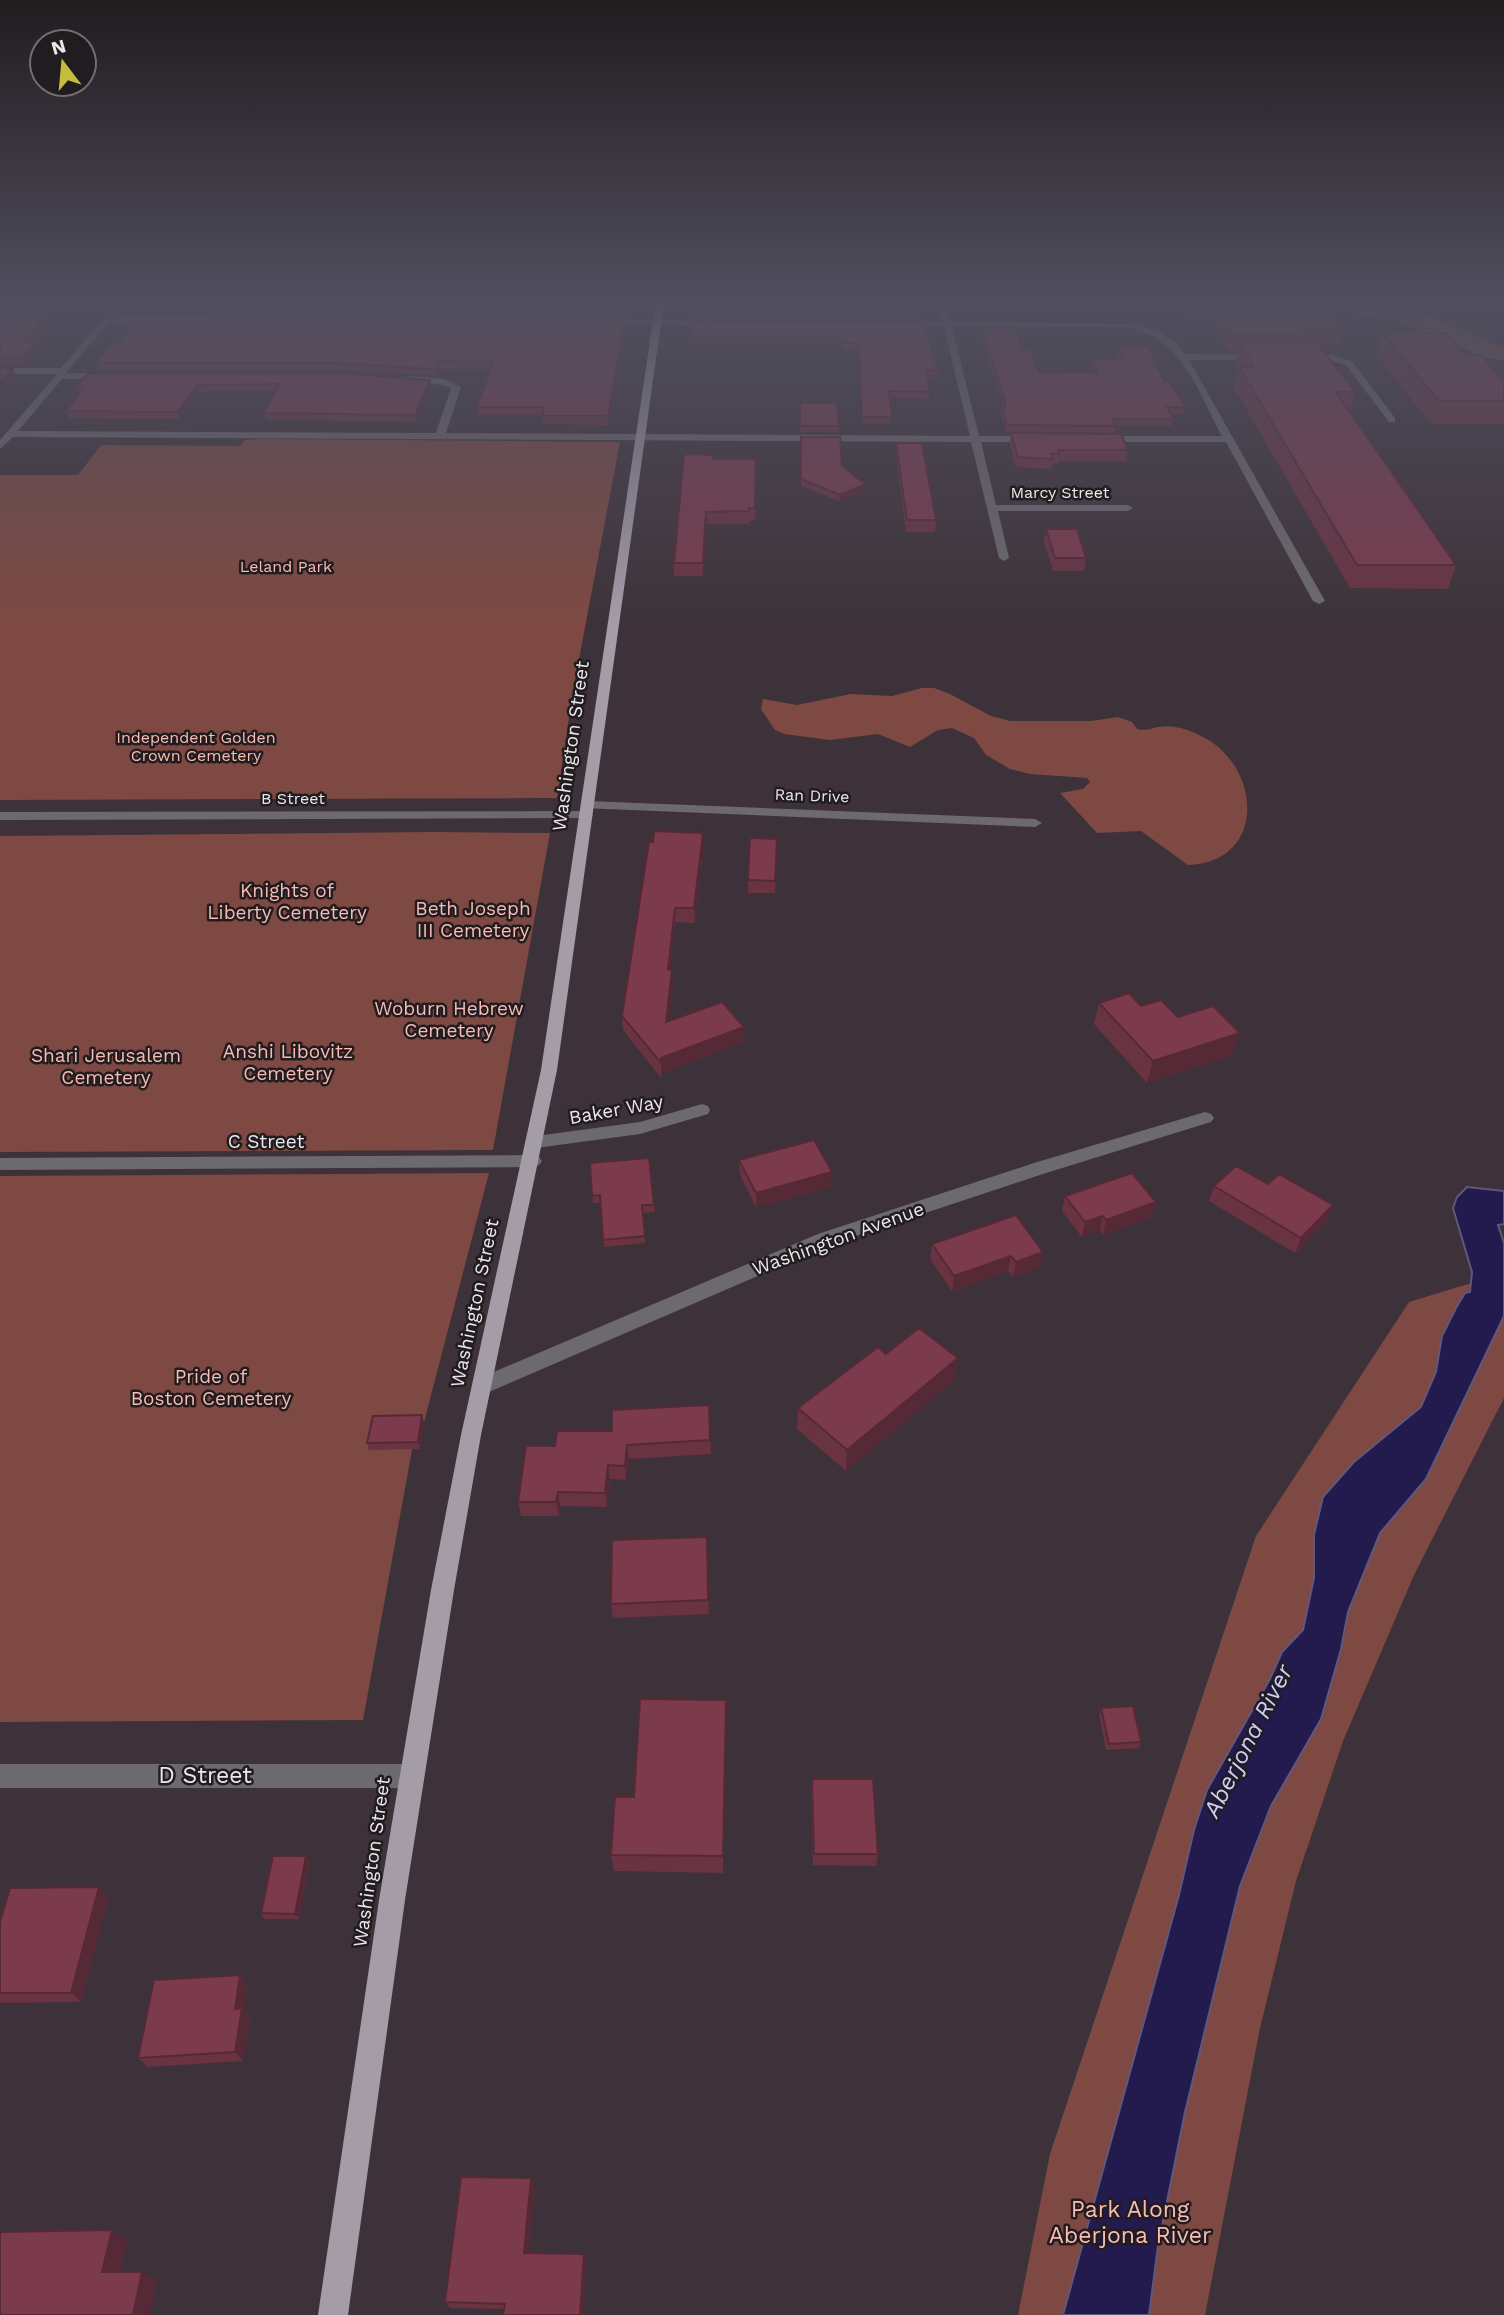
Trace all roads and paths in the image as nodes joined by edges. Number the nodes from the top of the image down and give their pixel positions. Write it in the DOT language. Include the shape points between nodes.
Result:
graph roads {
  1 [pos="30,409"];
  2 [pos="450,409"];
  3 [pos="646,409"];
  4 [pos="968,409"];
  5 [pos="1213,409"];
  6 [pos="1384,409"];
  7 [pos="1392,420"];
  8 [pos="0,427"];
  9 [pos="13,430"];
  10 [pos="440,437"];
  11 [pos="642,437"];
  12 [pos="975,439"];
  13 [pos="1043,439"];
  14 [pos="1083,439"];
  15 [pos="1231,439"];
  16 [pos="0,446"];
  17 [pos="992,508"];
  18 [pos="1128,508"];
  19 [pos="1004,558"];
  20 [pos="1319,601"];
  21 [pos="587,810"];
  22 [pos="0,816"];
  23 [pos="1035,823"];
  24 [pos="702,1111"];
  25 [pos="1205,1118"];
  26 [pos="536,1142"];
  27 [pos="533,1161"];
  28 [pos="0,1164"];
  29 [pos="482,1386"];
  30 [pos="0,1776"];
  31 [pos="410,1776"];
  32 [pos="333,2315"];
  1 -- 9 [label="street"];
  2 -- 10 [label="street"];
  3 -- 11 [label="main road, Washington Street"];
  4 -- 12 [label="street"];
  5 -- 15 [label="street"];
  6 -- 7 [label="street"];
  8 -- 9 [label="street"];
  9 -- 10 [label="street"];
  9 -- 16 [label="street"];
  10 -- 11 [label="street"];
  11 -- 12 [label="street"];
  11 -- 21 [label="main road, Washington Street"];
  12 -- 13 [label="street"];
  12 -- 17 [label="street"];
  14 -- 15 [label="street"];
  15 -- 20 [label="street"];
  17 -- 18 [label="street, Marcy Street"];
  17 -- 19 [label="street"];
  21 -- 22 [label="street, B Street"];
  21 -- 23 [label="street, Ran Drive"];
  21 -- 26 [label="main road, Washington Street"];
  24 -- 26 [label="street, Baker Way" via="623,1133"];
  25 -- 29 [label="street, Washington Avenue" via="825,1239"];
  26 -- 27 [label="main road, Washington Street"];
  27 -- 28 [label="street, C Street"];
  27 -- 29 [label="main road, Washington Street"];
  29 -- 31 [label="main road, Washington Street"];
  30 -- 31 [label="street, D Street"];
  31 -- 32 [label="main road, Washington Street"];
}
